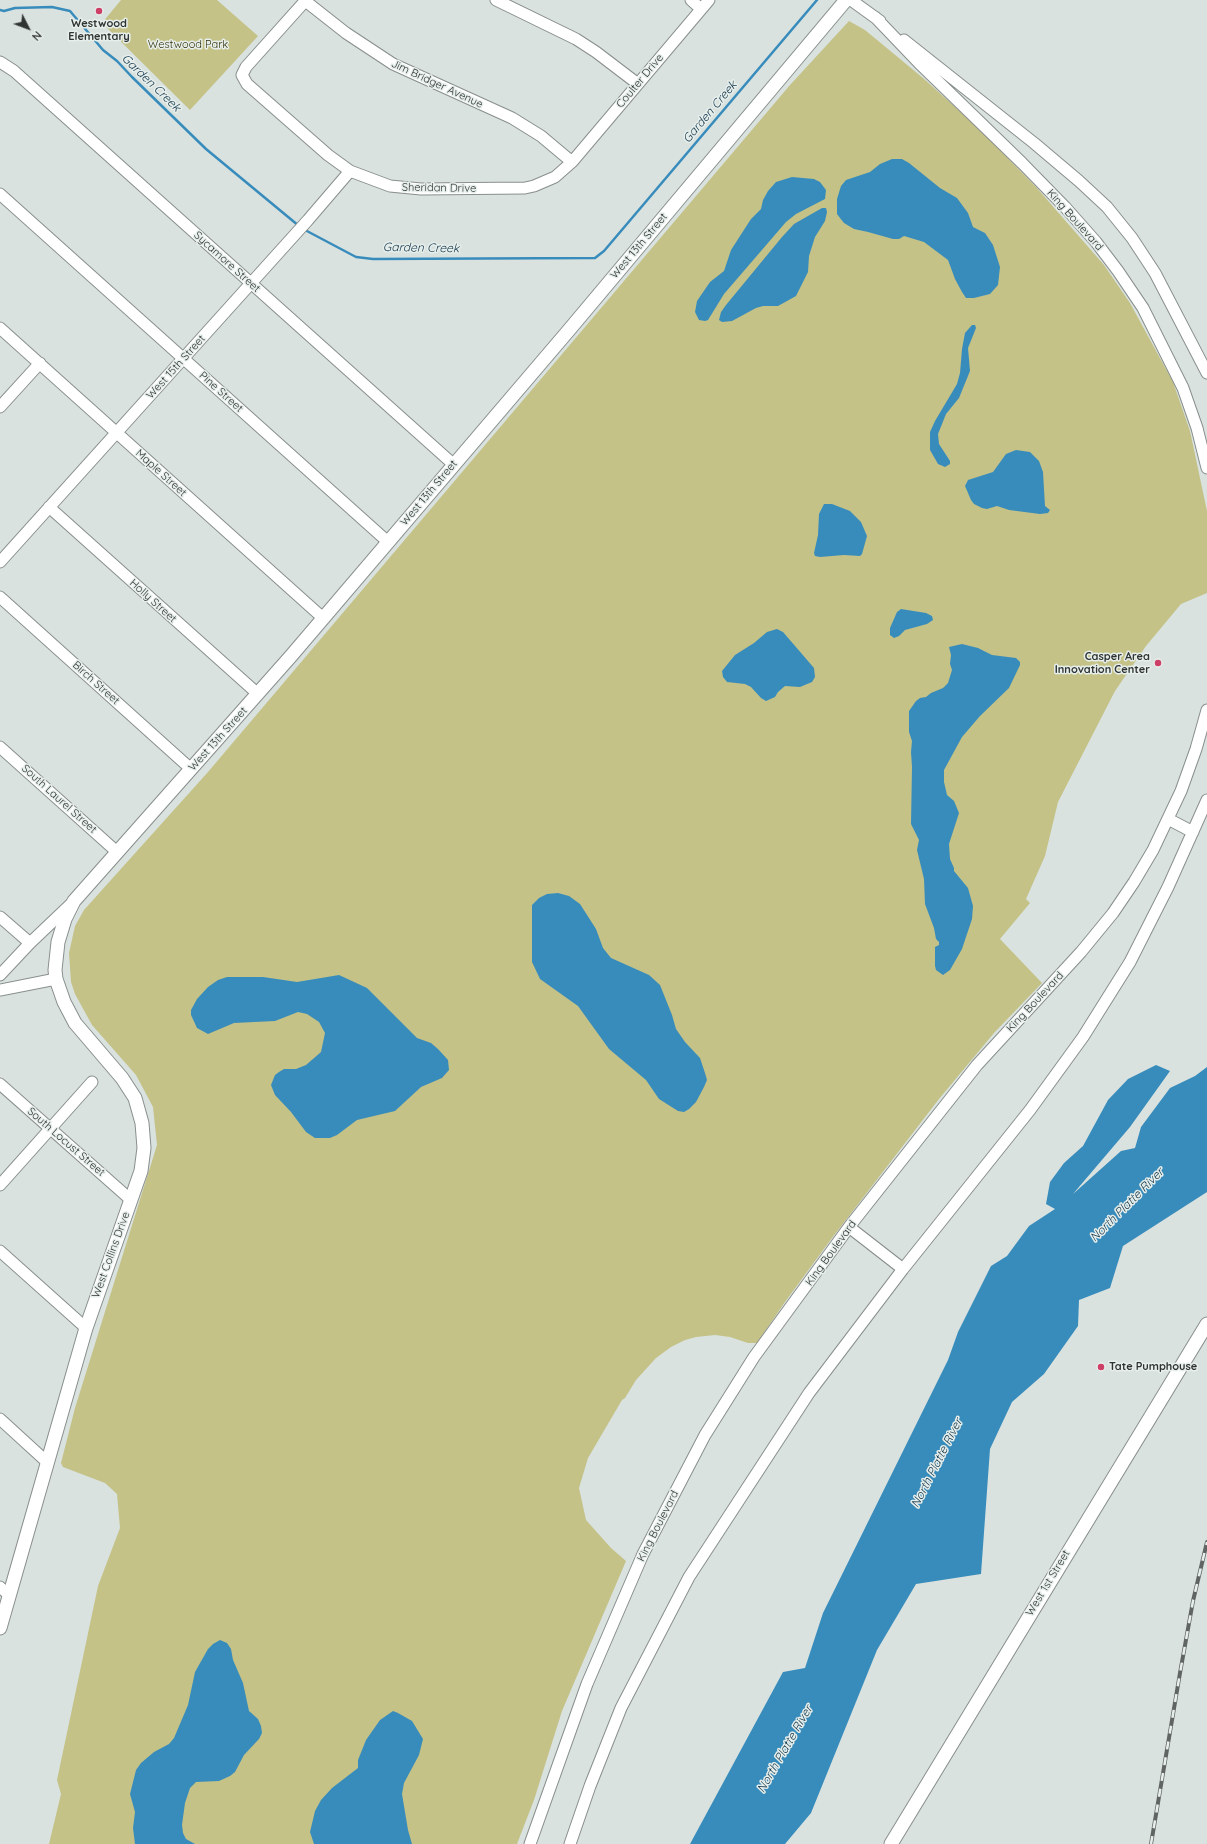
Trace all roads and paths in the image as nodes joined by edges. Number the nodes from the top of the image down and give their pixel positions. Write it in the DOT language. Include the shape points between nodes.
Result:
graph roads {
  1 [pos="305,0"];
  2 [pos="496,0"];
  3 [pos="691,0"];
  4 [pos="846,0"];
  5 [pos="851,0"];
  6 [pos="705,4"];
  7 [pos="875,17"];
  8 [pos="0,62"];
  9 [pos="638,84"];
  10 [pos="572,162"];
  11 [pos="350,171"];
  12 [pos="0,194"];
  13 [pos="251,284"];
  14 [pos="0,328"];
  15 [pos="184,359"];
  16 [pos="40,363"];
  17 [pos="1207,373"];
  18 [pos="0,407"];
  19 [pos="116,433"];
  20 [pos="454,464"];
  21 [pos="1207,468"];
  22 [pos="49,507"];
  23 [pos="388,542"];
  24 [pos="0,562"];
  25 [pos="0,597"];
  26 [pos="323,618"];
  27 [pos="258,694"];
  28 [pos="1207,710"];
  29 [pos="0,747"];
  30 [pos="191,769"];
  31 [pos="1207,800"];
  32 [pos="1168,819"];
  33 [pos="1193,832"];
  34 [pos="117,852"];
  35 [pos="74,901"];
  36 [pos="0,917"];
  37 [pos="30,943"];
  38 [pos="0,975"];
  39 [pos="56,979"];
  40 [pos="0,990"];
  41 [pos="92,1082"];
  42 [pos="0,1084"];
  43 [pos="50,1129"];
  44 [pos="0,1185"];
  45 [pos="131,1200"];
  46 [pos="849,1227"];
  47 [pos="0,1251"];
  48 [pos="903,1269"];
  49 [pos="1207,1324"];
  50 [pos="86,1328"];
  51 [pos="1,1422"];
  52 [pos="47,1462"];
  53 [pos="5,1591"];
  54 [pos="0,1628"];
  55 [pos="530,1844"];
  56 [pos="570,1844"];
  57 [pos="891,1844"];
  1 -- 10 [label="street, Jim Bridger Avenue" via="346,33 393,64 512,118 541,136"];
  1 -- 11 [label="street, Sheridan Drive" via="246,67 242,75 247,84 316,145"];
  2 -- 9 [label="street" via="576,39"];
  3 -- 6 [label="street"];
  4 -- 20 [label="main road, West 13th Street"];
  5 -- 7 [label="street, King Boulevard"];
  6 -- 9 [label="street, Coulter Drive"];
  7 -- 17 [label="street, King Boulevard" via="1034,143 1107,207 1156,273"];
  7 -- 21 [label="street, King Boulevard" via="1065,207 1118,271 1143,308 1183,388"];
  8 -- 13 [label="street, Sycamore Street" via="14,71"];
  9 -- 10 [label="street, Coulter Drive"];
  10 -- 11 [label="street, Sheridan Drive" via="555,177 525,188 402,188"];
  11 -- 13 [label="street, West 15th Street"];
  12 -- 15 [label="street, Pine Street"];
  13 -- 15 [label="street, West 15th Street"];
  13 -- 20 [label="street, Sycamore Street"];
  14 -- 16 [label="street, Maple Street"];
  15 -- 19 [label="street, West 15th Street"];
  15 -- 23 [label="street, Pine Street"];
  16 -- 18 [label="street"];
  16 -- 19 [label="street, Maple Street"];
  19 -- 22 [label="street, West 15th Street"];
  19 -- 26 [label="street, Maple Street"];
  20 -- 23 [label="main road, West 13th Street"];
  22 -- 24 [label="street, West 15th Street"];
  22 -- 27 [label="street, Holly Street"];
  23 -- 26 [label="main road, West 13th Street"];
  25 -- 30 [label="street, Birch Street"];
  26 -- 27 [label="main road, West 13th Street"];
  27 -- 30 [label="main road, West 13th Street"];
  28 -- 32 [label="street, King Boulevard" via="1184,784"];
  29 -- 34 [label="street, South Laurel Street"];
  30 -- 34 [label="main road, West 13th Street"];
  31 -- 33 [label="street"];
  32 -- 33 [label="street"];
  32 -- 46 [label="street, King Boulevard" via="1153,850 1113,913 1081,952 977,1065"];
  33 -- 48 [label="street" via="1130,962 1083,1036 1030,1110"];
  34 -- 35 [label="main road, West 13th Street"];
  35 -- 37 [label="street, West 13th Street"];
  35 -- 39 [label="main road, West Collins Drive" via="65,918 58,942"];
  36 -- 37 [label="street"];
  37 -- 38 [label="street, West 13th Street"];
  39 -- 40 [label="street"];
  39 -- 45 [label="main road, West Collins Drive" via="75,1023 122,1078 134,1098 142,1123 144,1148 141,1171"];
  41 -- 43 [label="street"];
  42 -- 43 [label="street, South Locust Street"];
  43 -- 44 [label="street"];
  43 -- 45 [label="street, South Locust Street"];
  45 -- 50 [label="main road, West Collins Drive"];
  46 -- 48 [label="street"];
  46 -- 55 [label="street, King Boulevard" via="754,1357 705,1435 642,1554 587,1684"];
  47 -- 50 [label="street"];
  48 -- 56 [label="street" via="808,1393 689,1577 621,1708"];
  49 -- 57 [label="main road, West 1st Street"];
  50 -- 52 [label="main road, West Collins Drive"];
  51 -- 52 [label="street"];
  52 -- 53 [label="main road, West Collins Drive"];
  53 -- 54 [label="main road, West Collins Drive"];
}
